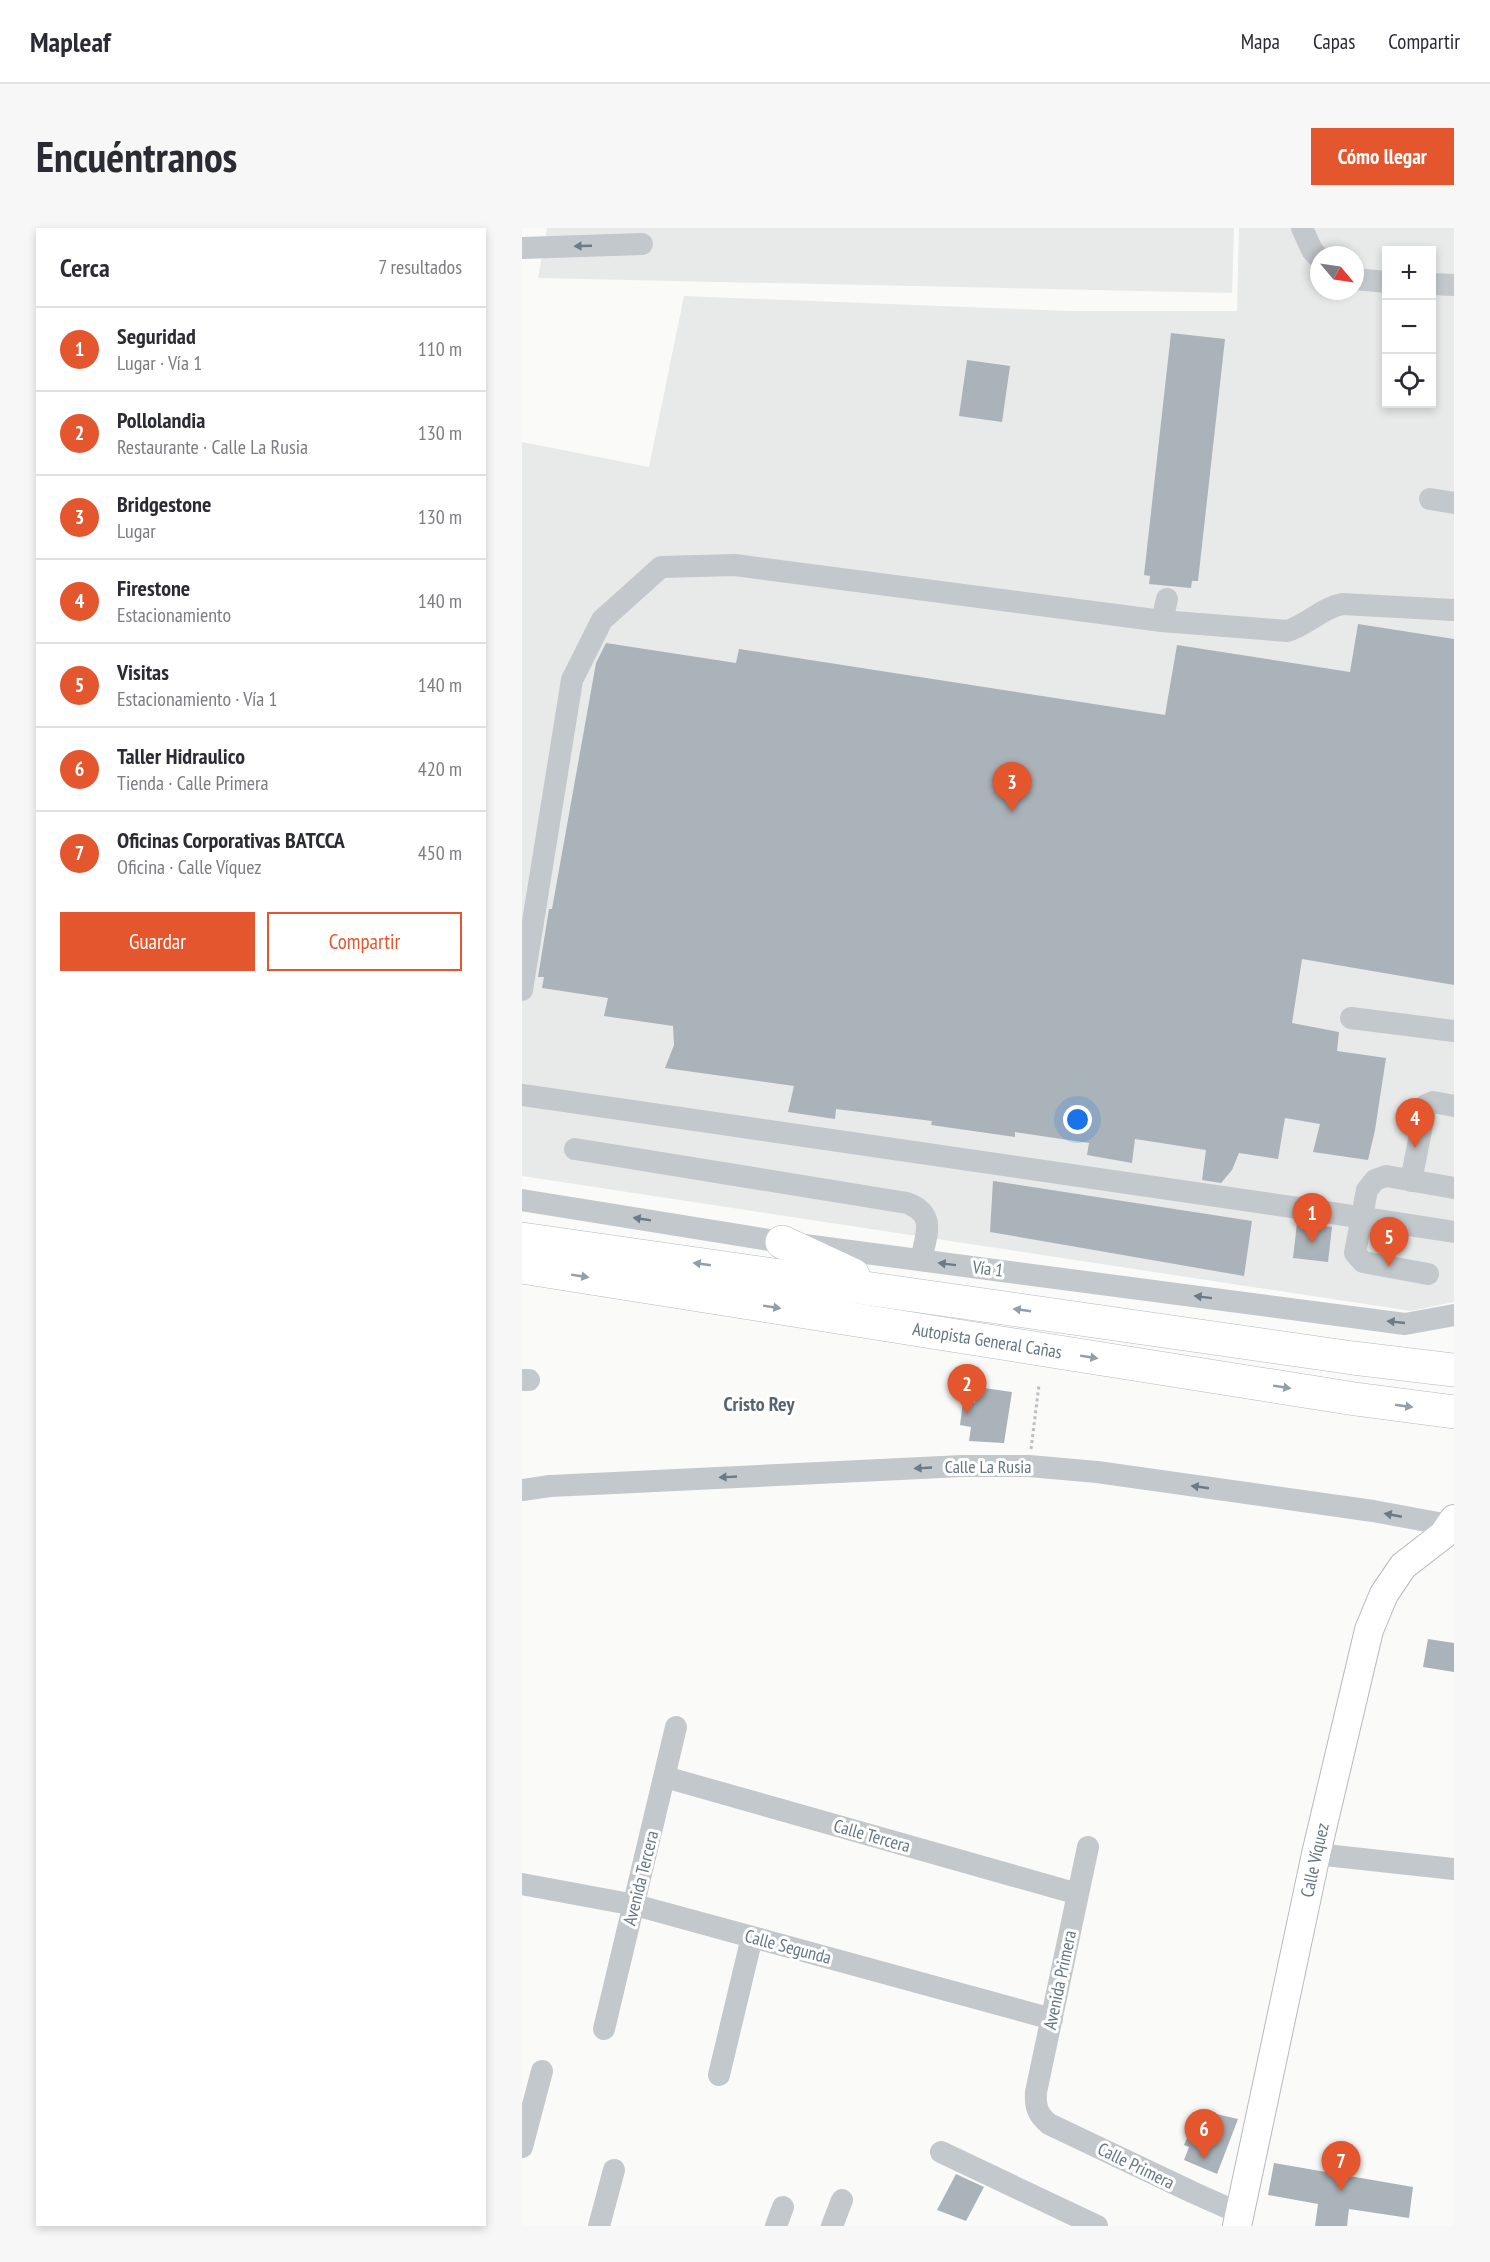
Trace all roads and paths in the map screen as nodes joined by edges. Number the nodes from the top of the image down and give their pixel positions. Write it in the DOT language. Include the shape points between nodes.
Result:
graph roads {
  1 [pos="1302,228"];
  2 [pos="642,244"];
  3 [pos="1310,246"];
  4 [pos="522,248"];
  5 [pos="1364,280"];
  6 [pos="1382,282"];
  7 [pos="1436,284"];
  8 [pos="1454,285"];
  9 [pos="1430,499"];
  10 [pos="1454,502"];
  11 [pos="1167,599"];
  12 [pos="1454,610"];
  13 [pos="1162,621"];
  14 [pos="522,990"];
  15 [pos="1351,1018"];
  16 [pos="1454,1031"];
  17 [pos="522,1095"];
  18 [pos="1454,1106"];
  19 [pos="575,1149"];
  20 [pos="1411,1181"];
  21 [pos="1454,1188"];
  22 [pos="522,1200"];
  23 [pos="1361,1217"];
  24 [pos="1454,1232"];
  25 [pos="522,1239"];
  26 [pos="782,1242"];
  27 [pos="921,1260"];
  28 [pos="522,1267"];
  29 [pos="1428,1274"];
  30 [pos="884,1290"];
  31 [pos="1454,1315"];
  32 [pos="1454,1370"];
  33 [pos="1039,1385"];
  34 [pos="1454,1413"];
  35 [pos="1029,1466"];
  36 [pos="522,1490"];
  37 [pos="1453,1524"];
  38 [pos="676,1727"];
  39 [pos="665,1777"];
  40 [pos="1088,1847"];
  41 [pos="1316,1854"];
  42 [pos="1454,1869"];
  43 [pos="522,1884"];
  44 [pos="1078,1894"];
  45 [pos="635,1905"];
  46 [pos="752,1937"];
  47 [pos="1052,2019"];
  48 [pos="604,2029"];
  49 [pos="542,2071"];
  50 [pos="720,2075"];
  51 [pos="1037,2113"];
  52 [pos="522,2147"];
  53 [pos="941,2152"];
  54 [pos="614,2170"];
  55 [pos="842,2200"];
  56 [pos="1238,2220"];
  57 [pos="599,2226"];
  58 [pos="832,2226"];
  59 [pos="1097,2226"];
  1 -- 3 [label="street"];
  2 -- 4 [label="street, one-way"];
  5 -- 6 [label="street"];
  7 -- 8 [label="street"];
  9 -- 10 [label="street"];
  11 -- 13 [label="street"];
  12 -- 13 [label="street" via="1342,604 1287,631"];
  13 -- 14 [label="street" via="735,565 661,567 602,620 572,680"];
  15 -- 16 [label="street"];
  17 -- 23 [label="street"];
  18 -- 20 [label="street" via="1433,1102 1426,1106"];
  19 -- 27 [label="street" via="907,1203 924,1213 927,1222"];
  20 -- 21 [label="street"];
  20 -- 23 [label="street" via="1386,1176 1376,1180 1366,1190"];
  26 -- 22 [label="street, Vía 1, one-way"];
  23 -- 24 [label="street"];
  23 -- 29 [label="street" via="1355,1253 1358,1258"];
  30 -- 25 [label="highway, Autopista General Cañas, one-way"];
  26 -- 27 [label="street, Vía 1"];
  26 -- 30 [label="highway"];
  31 -- 27 [label="street, Vía 1, one-way" via="1405,1324"];
  28 -- 34 [label="highway, Autopista General Cañas, one-way"];
  32 -- 30 [label="highway, Autopista General Cañas, one-way"];
  33 -- 35 [label="path"];
  35 -- 36 [label="street, Calle La Rusia, one-way" via="962,1466"];
  37 -- 35 [label="street, Calle La Rusia, one-way" via="1097,1472"];
  37 -- 41 [label="main road, Calle Víquez" via="1403,1566 1384,1594 1369,1630"];
  38 -- 39 [label="street, Avenida Tercera"];
  39 -- 44 [label="street, Calle Tercera"];
  39 -- 45 [label="street, Avenida Tercera"];
  40 -- 44 [label="street, Avenida Primera"];
  41 -- 42 [label="street"];
  41 -- 56 [label="main road, Calle Víquez"];
  43 -- 45 [label="street, Calle Segunda"];
  44 -- 47 [label="street, Avenida Primera"];
  45 -- 46 [label="street, Calle Segunda"];
  45 -- 48 [label="street, Avenida Tercera"];
  46 -- 47 [label="street, Calle Segunda"];
  46 -- 50 [label="street"];
  47 -- 51 [label="street, Avenida Primera" via="1036,2092"];
  49 -- 52 [label="street"];
  51 -- 56 [label="street, Calle Primera" via="1049,2124 1192,2193"];
  53 -- 59 [label="street"];
  54 -- 57 [label="street"];
  55 -- 58 [label="street"];
}
